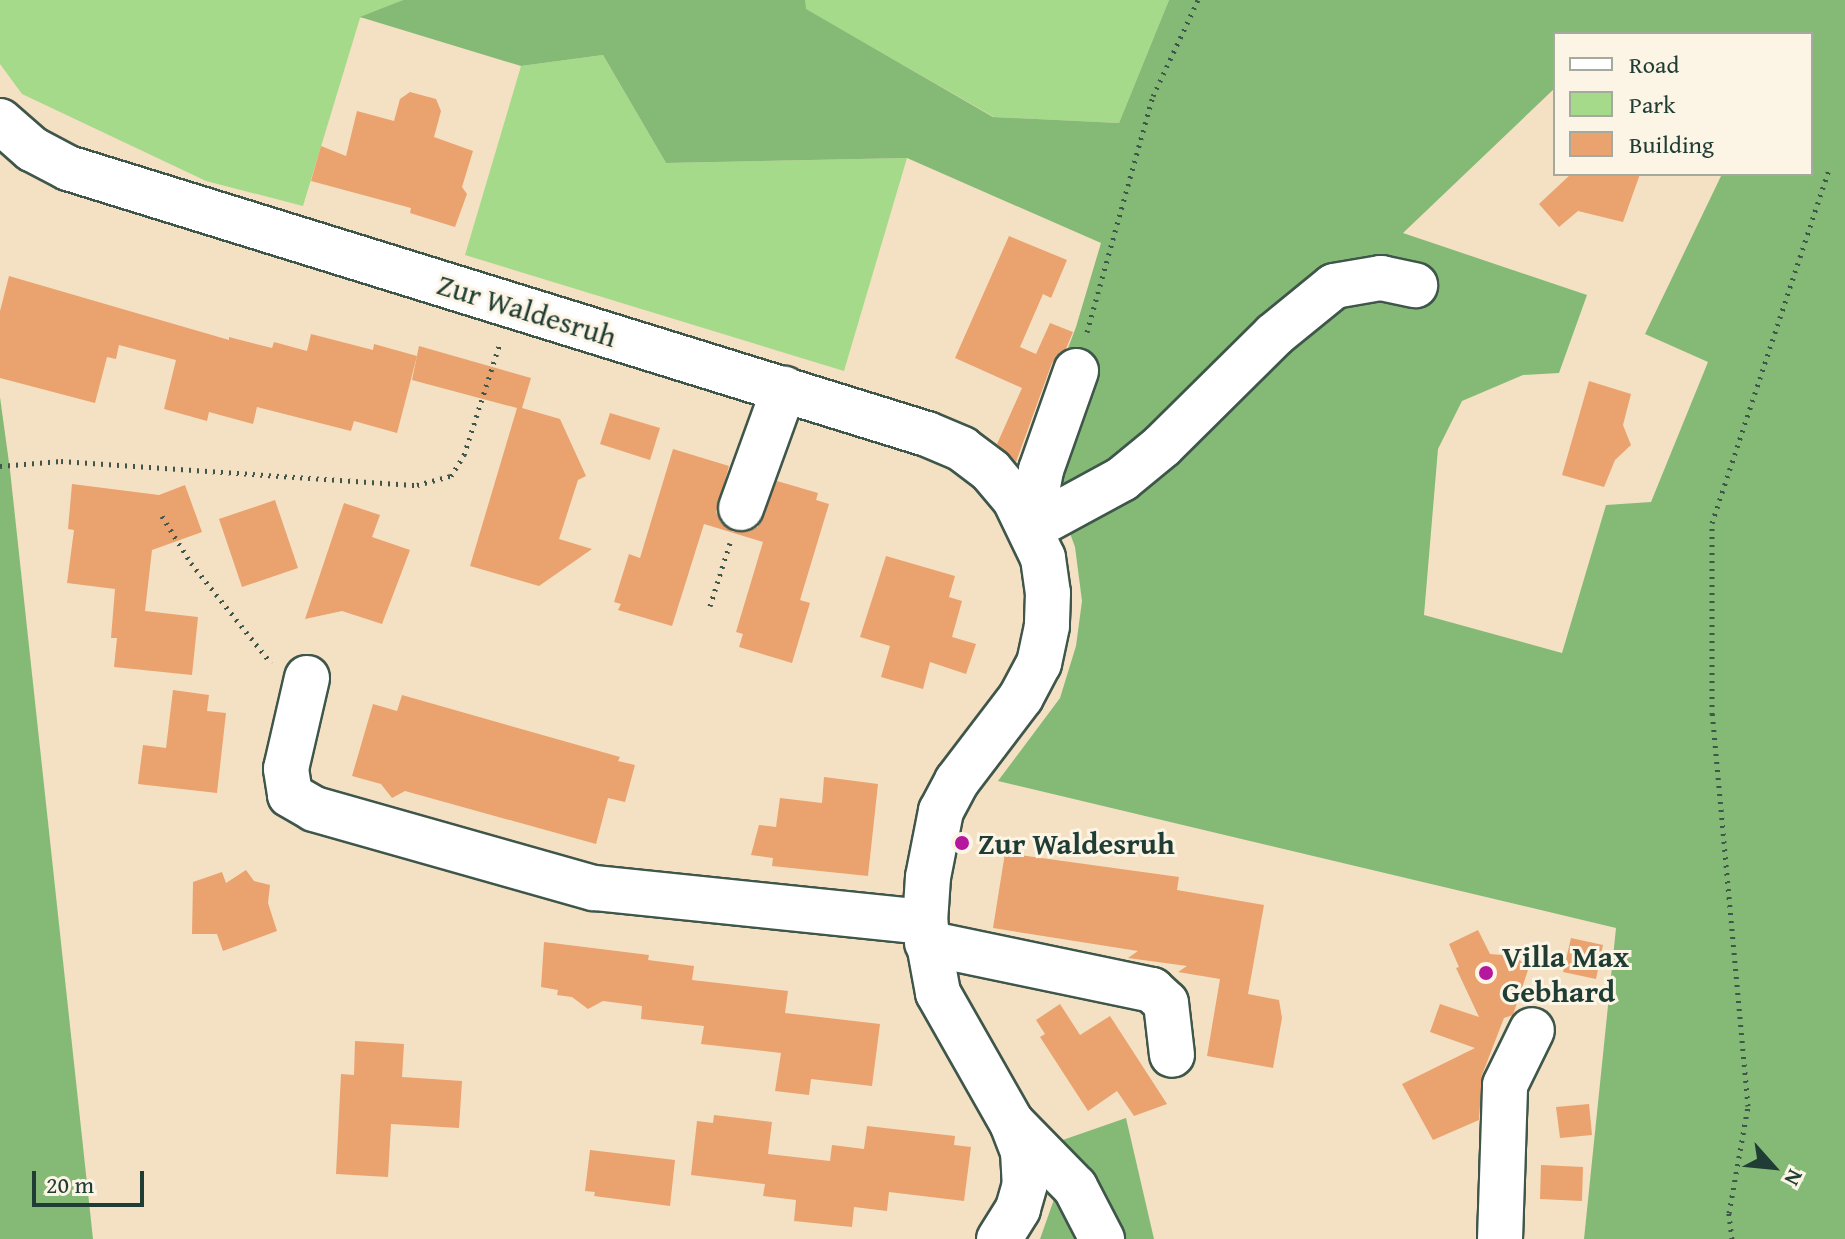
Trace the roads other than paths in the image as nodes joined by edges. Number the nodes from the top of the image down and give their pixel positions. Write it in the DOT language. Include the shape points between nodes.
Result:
graph roads {
  1 [pos="0,121"];
  2 [pos="1415,285"];
  3 [pos="1076,371"];
  4 [pos="784,389"];
  5 [pos="741,508"];
  6 [pos="1030,529"];
  7 [pos="307,678"];
  8 [pos="926,933"];
  9 [pos="1532,1030"];
  10 [pos="1172,1055"];
  11 [pos="1012,1123"];
  12 [pos="999,1239"];
  13 [pos="1102,1239"];
  14 [pos="1500,1239"];
  1 -- 4 [label="street, Zur Waldesruh" via="32,149 68,168"];
  2 -- 6 [label="street" via="1381,278 1334,286 1274,335 1122,479"];
  3 -- 6 [label="street" via="1041,470"];
  4 -- 5 [label="street"];
  4 -- 6 [label="street, Zur Waldesruh" via="962,449 991,471"];
  6 -- 8 [label="street, Zur Waldesruh" via="1043,558 1048,593 1039,663 941,811"];
  7 -- 8 [label="street" via="286,769 290,795 314,809 594,888"];
  8 -- 10 [label="street" via="1152,990 1166,1003"];
  8 -- 11 [label="street, Zur Waldesruh" via="938,993"];
  9 -- 14 [label="street" via="1505,1085"];
  11 -- 12 [label="street, Zur Waldesruh" via="1023,1151 1025,1184 1018,1209"];
  11 -- 13 [label="street, Zur Waldesruh" via="1075,1187"];
}
